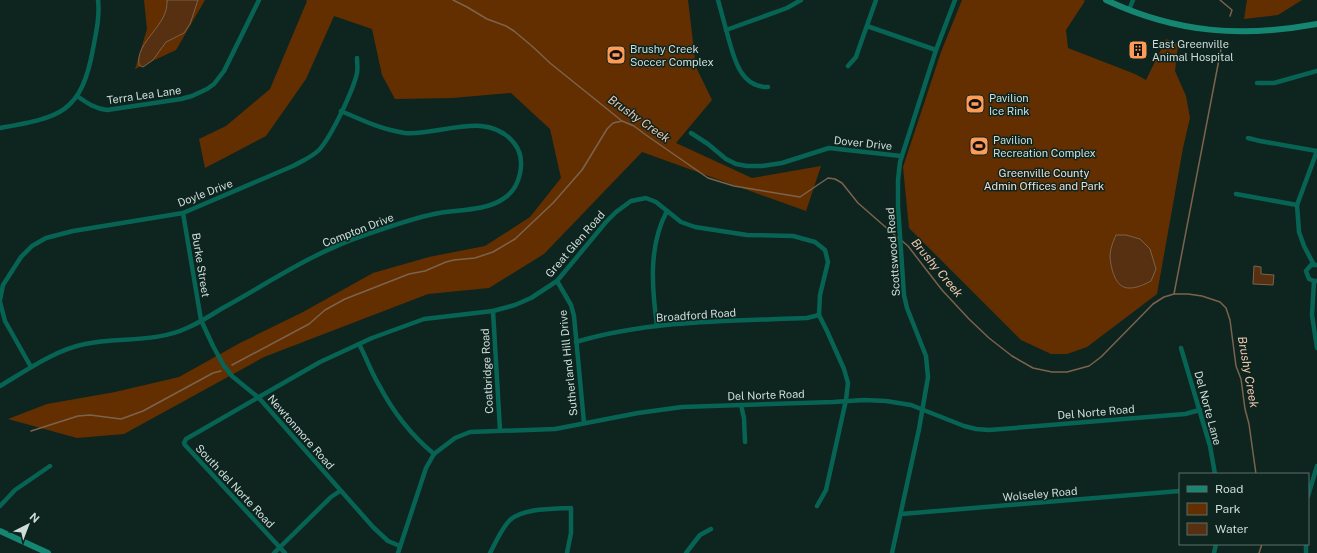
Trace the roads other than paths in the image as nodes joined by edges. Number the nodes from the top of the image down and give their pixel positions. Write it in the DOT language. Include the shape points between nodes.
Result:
graph roads {
  1 [pos="98,0"];
  2 [pos="259,0"];
  3 [pos="718,0"];
  4 [pos="801,0"];
  5 [pos="876,0"];
  6 [pos="955,0"];
  7 [pos="1106,0"];
  8 [pos="1133,0"];
  9 [pos="1129,10"];
  10 [pos="1317,24"];
  11 [pos="867,26"];
  12 [pos="726,30"];
  13 [pos="936,50"];
  14 [pos="357,58"];
  15 [pos="848,66"];
  16 [pos="1317,71"];
  17 [pos="1257,83"];
  18 [pos="768,87"];
  19 [pos="77,96"];
  20 [pos="341,112"];
  21 [pos="0,128"];
  22 [pos="691,133"];
  23 [pos="1248,138"];
  24 [pos="1317,151"];
  25 [pos="901,156"];
  26 [pos="1236,194"];
  27 [pos="1297,205"];
  28 [pos="667,211"];
  29 [pos="183,213"];
  30 [pos="1315,265"];
  31 [pos="557,281"];
  32 [pos="1315,281"];
  33 [pos="0,301"];
  34 [pos="493,311"];
  35 [pos="819,315"];
  36 [pos="201,320"];
  37 [pos="657,326"];
  38 [pos="576,342"];
  39 [pos="359,344"];
  40 [pos="1317,345"];
  41 [pos="1181,348"];
  42 [pos="31,367"];
  43 [pos="0,386"];
  44 [pos="259,398"];
  45 [pos="846,400"];
  46 [pos="741,405"];
  47 [pos="923,409"];
  48 [pos="1200,410"];
  49 [pos="584,423"];
  50 [pos="500,430"];
  51 [pos="745,442"];
  52 [pos="434,454"];
  53 [pos="50,466"];
  54 [pos="1317,466"];
  55 [pos="1215,473"];
  56 [pos="340,491"];
  57 [pos="1179,492"];
  58 [pos="1309,493"];
  59 [pos="0,506"];
  60 [pos="817,506"];
  61 [pos="901,514"];
  62 [pos="711,529"];
  63 [pos="0,531"];
  64 [pos="400,546"];
  65 [pos="280,547"];
  66 [pos="48,553"];
  67 [pos="274,553"];
  68 [pos="286,553"];
  69 [pos="398,553"];
  70 [pos="490,553"];
  71 [pos="567,553"];
  72 [pos="686,553"];
  73 [pos="892,553"];
  1 -- 19 [label="street" via="97,23 89,68"];
  2 -- 19 [label="street, Terra Lea Lane" via="224,71 214,84 200,93 181,100 107,110 91,106"];
  3 -- 12 [label="street"];
  4 -- 12 [label="street" via="787,8"];
  5 -- 11 [label="street"];
  6 -- 13 [label="street, Scottswood Road"];
  7 -- 9 [label="main road"];
  8 -- 9 [label="street"];
  9 -- 10 [label="main road" via="1180,25 1226,32 1273,31"];
  11 -- 13 [label="street"];
  11 -- 15 [label="street" via="856,57"];
  12 -- 18 [label="street" via="734,60 740,71 752,83"];
  13 -- 25 [label="street, Scottswood Road"];
  14 -- 20 [label="street, Doyle Drive" via="357,73"];
  16 -- 17 [label="street" via="1274,83"];
  19 -- 21 [label="street" via="68,107 54,115"];
  20 -- 29 [label="street, Doyle Drive" via="326,140 310,157"];
  20 -- 36 [label="street, Compton Drive" via="381,128 404,133 472,126 496,129 510,138 520,154 518,180 505,198 488,206 435,214 337,246"];
  22 -- 25 [label="street, Dover Drive" via="726,160 748,166 782,163 829,148"];
  23 -- 24 [label="street"];
  24 -- 27 [label="street"];
  25 -- 47 [label="street, Scottswood Road" via="897,188 904,295 927,363"];
  26 -- 27 [label="street"];
  27 -- 30 [label="street" via="1299,232"];
  28 -- 31 [label="street, Great Glen Road" via="646,198 624,205 606,222"];
  28 -- 35 [label="street, Great Glen Road" via="681,222 695,227 747,235 793,236 810,240 822,247 828,262 820,295"];
  28 -- 37 [label="street" via="658,231 653,263"];
  29 -- 33 [label="street, Doyle Drive" via="73,231 38,242 26,251 13,268 3,286"];
  29 -- 36 [label="street, Burke Street"];
  30 -- 32 [label="street" via="1306,271 1309,279"];
  31 -- 34 [label="street, Great Glen Road" via="526,301"];
  31 -- 38 [label="street, Sutherland Hill Drive" via="572,309"];
  32 -- 40 [label="street" via="1312,315"];
  33 -- 42 [label="street, Doyle Drive" via="5,320"];
  34 -- 39 [label="street, Great Glen Road" via="424,320 380,334"];
  34 -- 50 [label="street, Coatbridge Road"];
  35 -- 37 [label="street, Broadford Road" via="807,318"];
  35 -- 45 [label="street, Great Glen Road" via="844,369 848,383"];
  36 -- 42 [label="street, Compton Drive" via="164,336 84,344"];
  36 -- 44 [label="street, Newtonmore Road" via="228,371"];
  37 -- 38 [label="street, Broadford Road"];
  38 -- 49 [label="street, Sutherland Hill Drive"];
  39 -- 44 [label="street, Great Glen Road" via="320,362"];
  39 -- 52 [label="street" via="393,408 414,436"];
  41 -- 48 [label="street, Del Norte Lane"];
  42 -- 43 [label="street, Compton Drive"];
  44 -- 56 [label="street, Newtonmore Road"];
  44 -- 65 [label="street, South del Norte Road" via="188,437 184,443"];
  45 -- 46 [label="street, Del Norte Road"];
  45 -- 47 [label="street, Del Norte Road" via="886,401"];
  45 -- 60 [label="street, Great Glen Road" via="826,490"];
  46 -- 49 [label="street, Del Norte Road" via="663,409"];
  46 -- 51 [label="street"];
  47 -- 48 [label="street, Del Norte Road" via="964,426 989,430 1166,416"];
  47 -- 61 [label="street, Scottswood Road"];
  48 -- 55 [label="street, Del Norte Lane"];
  49 -- 50 [label="street, Del Norte Road" via="555,429"];
  50 -- 52 [label="street, Del Norte Road" via="462,434"];
  52 -- 64 [label="street, Del Norte Road" via="426,468"];
  53 -- 59 [label="street" via="15,490"];
  54 -- 58 [label="street"];
  56 -- 64 [label="street, Newtonmore Road" via="382,536"];
  56 -- 65 [label="street"];
  57 -- 61 [label="street, Wolseley Road"];
  61 -- 73 [label="street, Scottswood Road"];
  62 -- 72 [label="street" via="700,535"];
  63 -- 66 [label="main road"];
  64 -- 69 [label="street"];
  65 -- 67 [label="street"];
  65 -- 68 [label="street, South del Norte Road"];
  70 -- 71 [label="street" via="510,520 518,515 571,508 571,533"];
}
